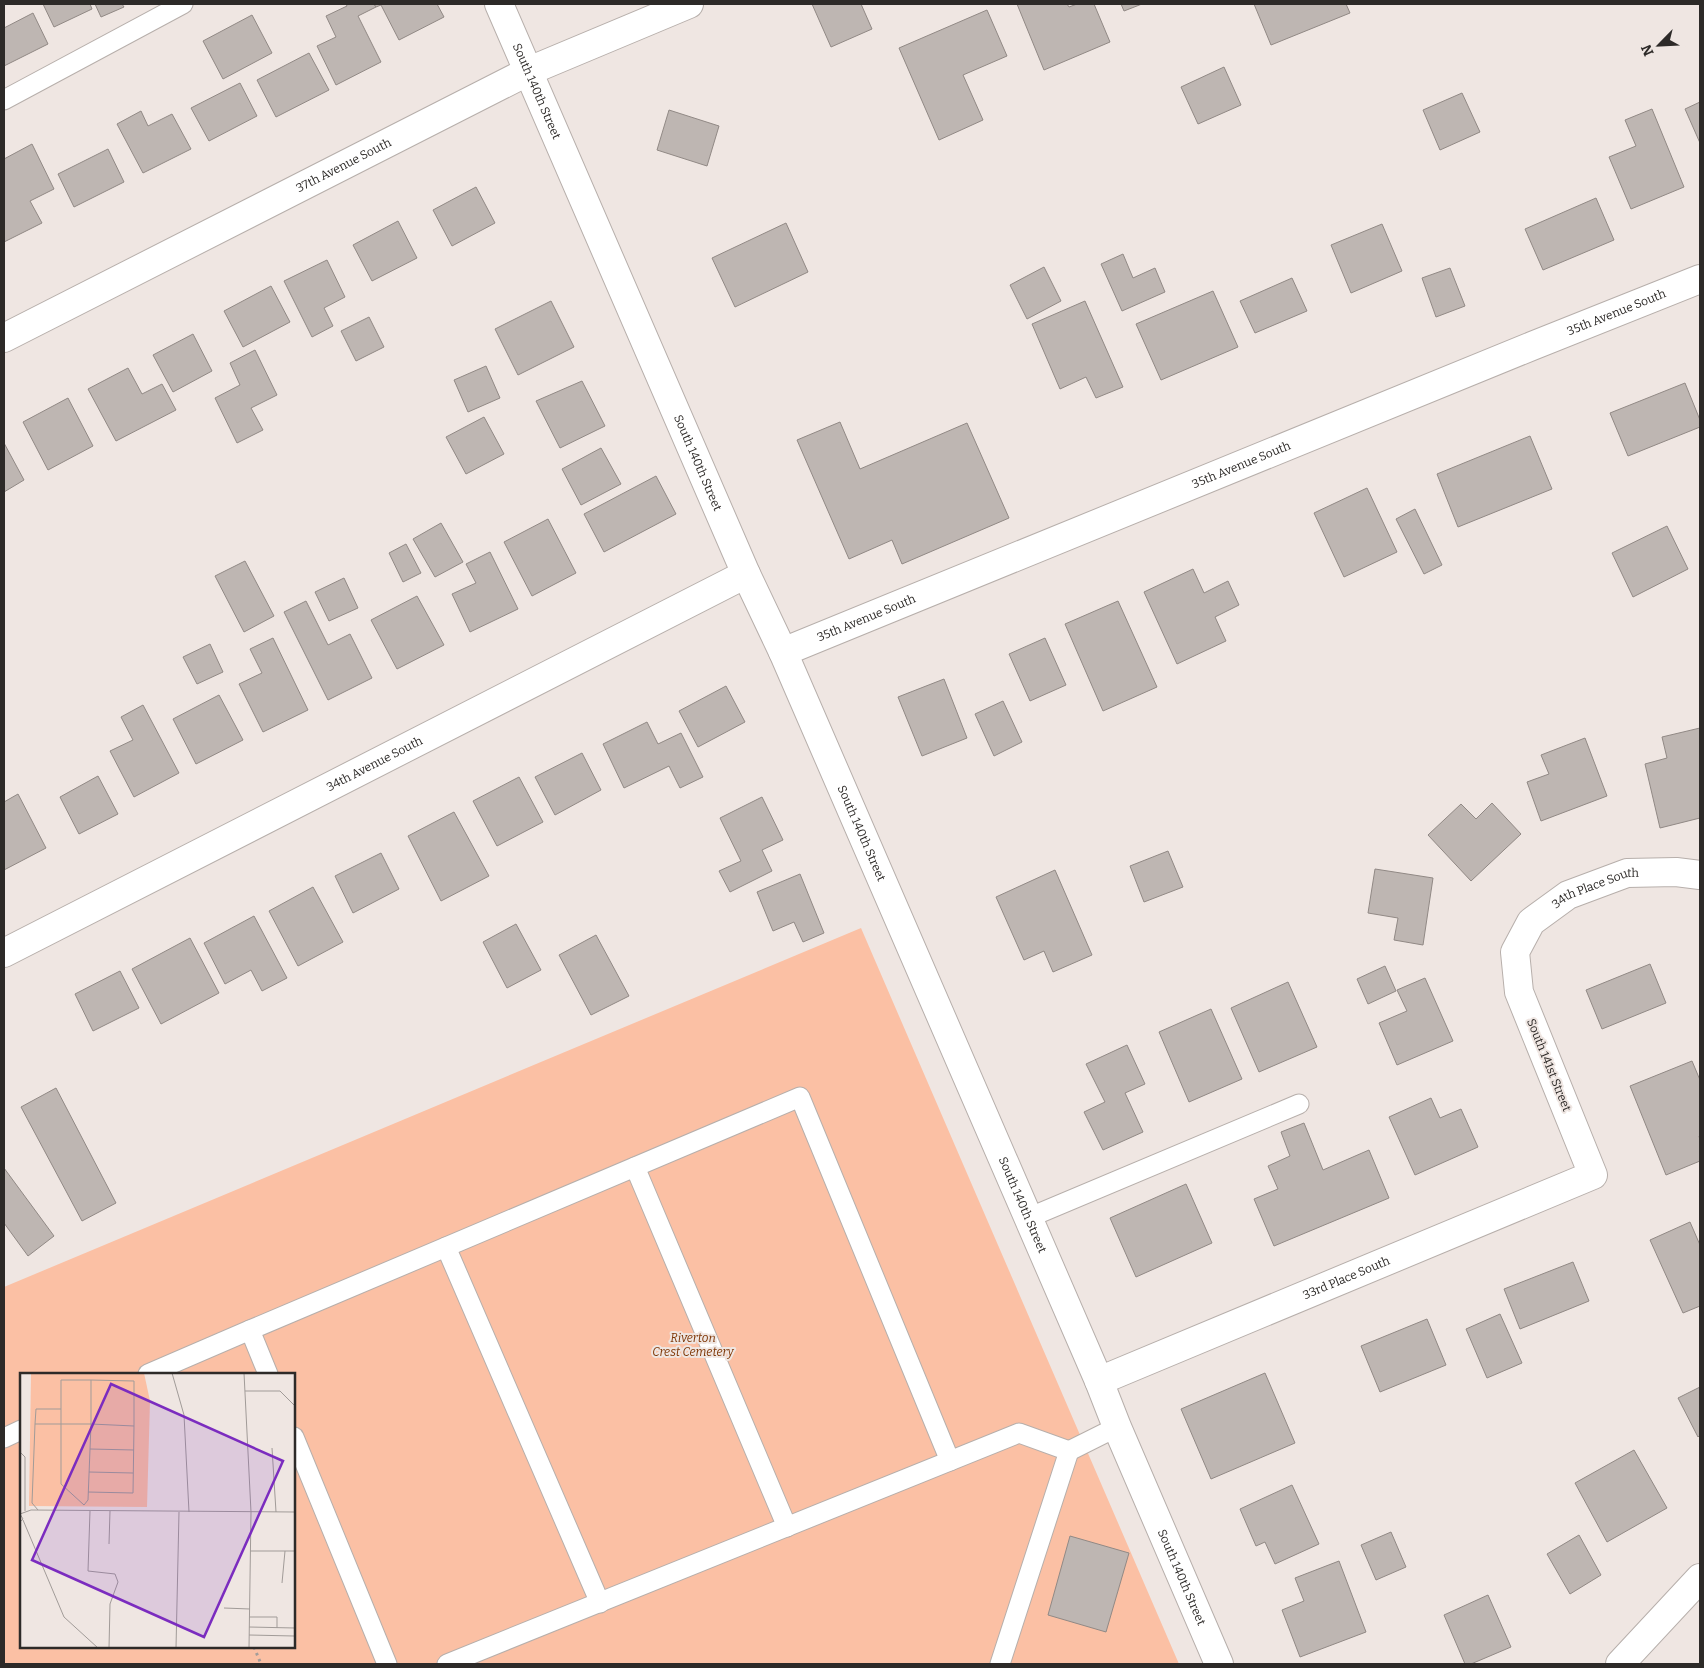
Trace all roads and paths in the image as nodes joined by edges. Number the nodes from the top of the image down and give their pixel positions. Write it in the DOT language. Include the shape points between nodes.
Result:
graph roads {
  1 [pos="182,4"];
  2 [pos="499,4"];
  3 [pos="689,4"];
  4 [pos="529,71"];
  5 [pos="4,100"];
  6 [pos="1700,279"];
  7 [pos="4,338"];
  8 [pos="746,574"];
  9 [pos="783,652"];
  10 [pos="1700,875"];
  11 [pos="1515,952"];
  12 [pos="4,953"];
  13 [pos="1299,1104"];
  14 [pos="635,1167"];
  15 [pos="1593,1175"];
  16 [pos="1028,1218"];
  17 [pos="446,1247"];
  18 [pos="250,1330"];
  19 [pos="150,1373"];
  20 [pos="268,1373"];
  21 [pos="1099,1381"];
  22 [pos="1117,1426"];
  23 [pos="20,1430"];
  24 [pos="4,1438"];
  25 [pos="295,1439"];
  26 [pos="1069,1450"];
  27 [pos="950,1461"];
  28 [pos="787,1527"];
  29 [pos="1700,1578"];
  30 [pos="600,1603"];
  31 [pos="254,1648"];
  32 [pos="262,1664"];
  33 [pos="387,1664"];
  34 [pos="447,1664"];
  35 [pos="1000,1664"];
  36 [pos="1219,1664"];
  37 [pos="1620,1664"];
  1 -- 5 [label="lane"];
  2 -- 4 [label="street, South 140th Street"];
  3 -- 4 [label="street, 37th Avenue South"];
  4 -- 7 [label="street, 37th Avenue South"];
  4 -- 8 [label="street, South 140th Street"];
  6 -- 9 [label="street, 35th Avenue South"];
  8 -- 9 [label="street, South 140th Street"];
  8 -- 12 [label="street, 34th Avenue South"];
  9 -- 16 [label="street, South 140th Street"];
  10 -- 11 [label="street, 34th Place South" via="1627,873 1568,895 1531,922"];
  11 -- 15 [label="street, South 141st Street" via="1519,992"];
  13 -- 16 [label="lane"];
  14 -- 17 [label="lane"];
  14 -- 27 [label="lane" via="800,1097"];
  14 -- 28 [label="lane"];
  15 -- 21 [label="street, 33rd Place South"];
  16 -- 21 [label="street, South 140th Street"];
  17 -- 18 [label="lane"];
  17 -- 30 [label="lane"];
  18 -- 19 [label="lane"];
  18 -- 20 [label="lane"];
  21 -- 22 [label="street, South 140th Street"];
  22 -- 26 [label="lane"];
  22 -- 36 [label="street, South 140th Street"];
  23 -- 24 [label="lane"];
  25 -- 33 [label="lane"];
  26 -- 27 [label="lane" via="1019,1433"];
  26 -- 35 [label="lane"];
  27 -- 28 [label="lane"];
  28 -- 30 [label="lane"];
  29 -- 37 [label="street"];
  30 -- 34 [label="lane"];
  31 -- 32 [label="path"];
}
